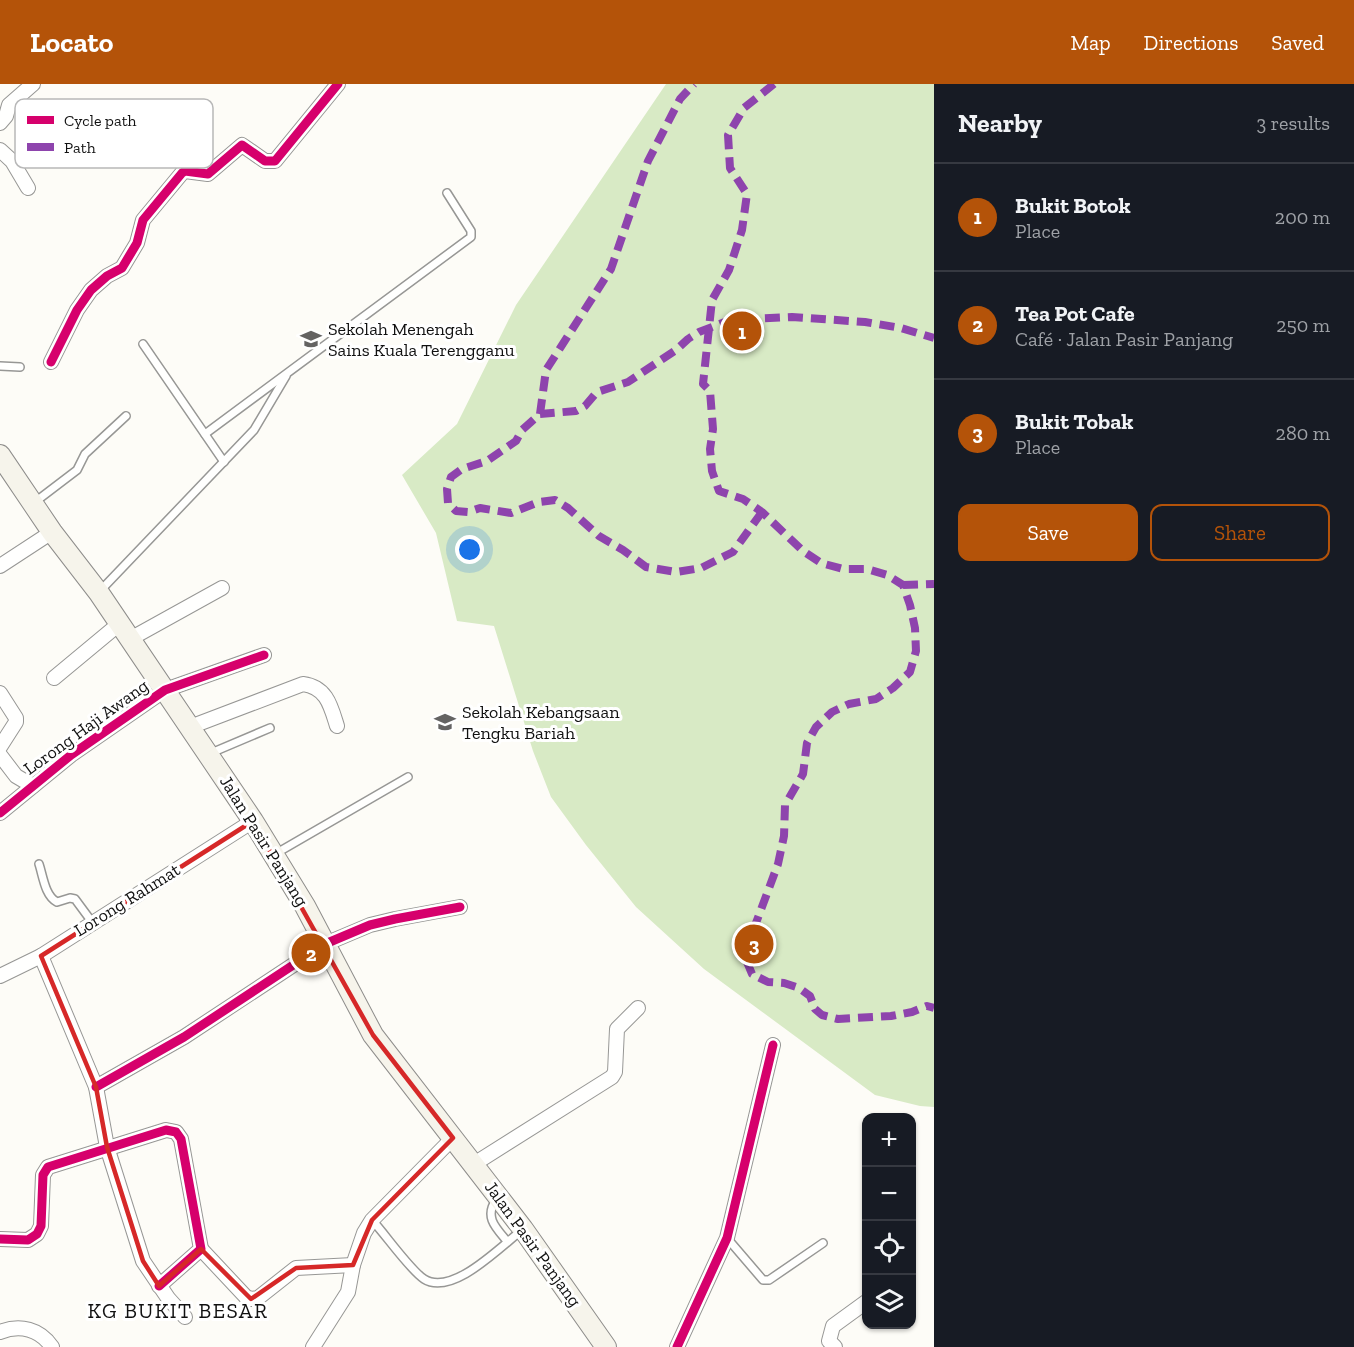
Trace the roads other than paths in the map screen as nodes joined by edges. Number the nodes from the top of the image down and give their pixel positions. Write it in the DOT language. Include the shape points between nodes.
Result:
graph roads {
  1 [pos="33,84"];
  2 [pos="338,84"];
  3 [pos="4,105"];
  4 [pos="0,123"];
  5 [pos="0,150"];
  6 [pos="15,166"];
  7 [pos="16,168"];
  8 [pos="28,188"];
  9 [pos="447,193"];
  10 [pos="143,344"];
  11 [pos="51,362"];
  12 [pos="0,366"];
  13 [pos="20,367"];
  14 [pos="287,374"];
  15 [pos="126,416"];
  16 [pos="205,434"];
  17 [pos="2,461"];
  18 [pos="224,462"];
  19 [pos="33,503"];
  20 [pos="52,532"];
  21 [pos="0,566"];
  22 [pos="222,588"];
  23 [pos="99,593"];
  24 [pos="124,632"];
  25 [pos="264,655"];
  26 [pos="54,678"];
  27 [pos="165,690"];
  28 [pos="0,693"];
  29 [pos="338,726"];
  30 [pos="190,727"];
  31 [pos="270,728"];
  32 [pos="0,747"];
  33 [pos="208,754"];
  34 [pos="0,755"];
  35 [pos="408,777"];
  36 [pos="33,786"];
  37 [pos="0,813"];
  38 [pos="253,821"];
  39 [pos="274,855"];
  40 [pos="39,864"];
  41 [pos="460,907"];
  42 [pos="92,922"];
  43 [pos="325,944"];
  44 [pos="42,956"];
  45 [pos="0,976"];
  46 [pos="638,1008"];
  47 [pos="773,1045"];
  48 [pos="96,1087"];
  49 [pos="453,1138"];
  50 [pos="107,1147"];
  51 [pos="474,1164"];
  52 [pos="499,1197"];
  53 [pos="372,1220"];
  54 [pos="523,1229"];
  55 [pos="727,1238"];
  56 [pos="0,1239"];
  57 [pos="507,1241"];
  58 [pos="823,1243"];
  59 [pos="201,1249"];
  60 [pos="353,1265"];
  61 [pos="159,1286"];
  62 [pos="862,1306"];
  63 [pos="185,1317"];
  64 [pos="0,1332"];
  65 [pos="52,1347"];
  66 [pos="313,1347"];
  67 [pos="606,1347"];
  68 [pos="677,1347"];
  69 [pos="835,1347"];
  1 -- 3 [label="street"];
  2 -- 11 [label="street" via="275,161 265,161 242,145 208,174 182,173 143,220 137,243 122,267 91,290 77,310"];
  3 -- 4 [label="street" via="6,116"];
  5 -- 6 [label="street"];
  7 -- 8 [label="street"];
  9 -- 14 [label="lane" via="471,237"];
  10 -- 16 [label="lane"];
  12 -- 13 [label="lane"];
  14 -- 16 [label="lane"];
  14 -- 18 [label="lane" via="254,430"];
  15 -- 19 [label="lane" via="85,454 77,470"];
  16 -- 18 [label="lane"];
  17 -- 19 [label="main road, Jalan Pasir Panjang"];
  18 -- 23 [label="lane"];
  19 -- 20 [label="main road, Jalan Pasir Panjang"];
  20 -- 21 [label="street"];
  20 -- 23 [label="main road, Jalan Pasir Panjang"];
  22 -- 24 [label="street"];
  23 -- 24 [label="main road, Jalan Pasir Panjang"];
  24 -- 26 [label="street"];
  24 -- 27 [label="main road, Jalan Pasir Panjang"];
  25 -- 27 [label="street, Lorong Haji Awang"];
  27 -- 30 [label="main road, Jalan Pasir Panjang"];
  27 -- 36 [label="street, Lorong Haji Awang" via="70,755"];
  28 -- 32 [label="street" via="16,718"];
  29 -- 30 [label="street" via="321,691 303,684"];
  30 -- 33 [label="main road, Jalan Pasir Panjang"];
  31 -- 33 [label="lane"];
  33 -- 38 [label="main road, Jalan Pasir Panjang"];
  34 -- 36 [label="street" via="16,776"];
  35 -- 39 [label="lane"];
  36 -- 37 [label="street, Lorong Haji Awang"];
  38 -- 39 [label="main road, Jalan Pasir Panjang"];
  38 -- 42 [label="street, Lorong Rahmat"];
  39 -- 43 [label="main road, Jalan Pasir Panjang"];
  40 -- 42 [label="lane" via="52,899 75,899"];
  41 -- 43 [label="street" via="395,919"];
  42 -- 44 [label="street, Lorong Rahmat"];
  43 -- 48 [label="street" via="184,1037"];
  43 -- 49 [label="main road, Jalan Pasir Panjang" via="373,1035"];
  44 -- 45 [label="street, Lorong Rahmat"];
  44 -- 48 [label="street"];
  46 -- 51 [label="street" via="617,1029 612,1077"];
  47 -- 55 [label="street"];
  48 -- 50 [label="street"];
  49 -- 51 [label="main road, Jalan Pasir Panjang"];
  49 -- 53 [label="street"];
  50 -- 56 [label="street" via="48,1167 43,1175 41,1227 37,1234 28,1240"];
  50 -- 59 [label="street" via="166,1130 176,1132 181,1138"];
  50 -- 61 [label="street" via="143,1261"];
  51 -- 52 [label="main road, Jalan Pasir Panjang"];
  52 -- 54 [label="main road, Jalan Pasir Panjang"];
  52 -- 57 [label="lane" via="491,1207 490,1217"];
  53 -- 57 [label="lane" via="414,1270 435,1284 457,1279"];
  53 -- 60 [label="street"];
  54 -- 57 [label="lane"];
  54 -- 67 [label="main road, Jalan Pasir Panjang"];
  55 -- 58 [label="lane" via="763,1280 769,1280"];
  55 -- 68 [label="street"];
  59 -- 60 [label="street" via="251,1299 258,1298 296,1268"];
  59 -- 61 [label="street"];
  60 -- 66 [label="street" via="346,1297"];
  61 -- 63 [label="street"];
  62 -- 69 [label="street" via="833,1326 829,1341"];
  64 -- 65 [label="street" via="27,1328"];
}
